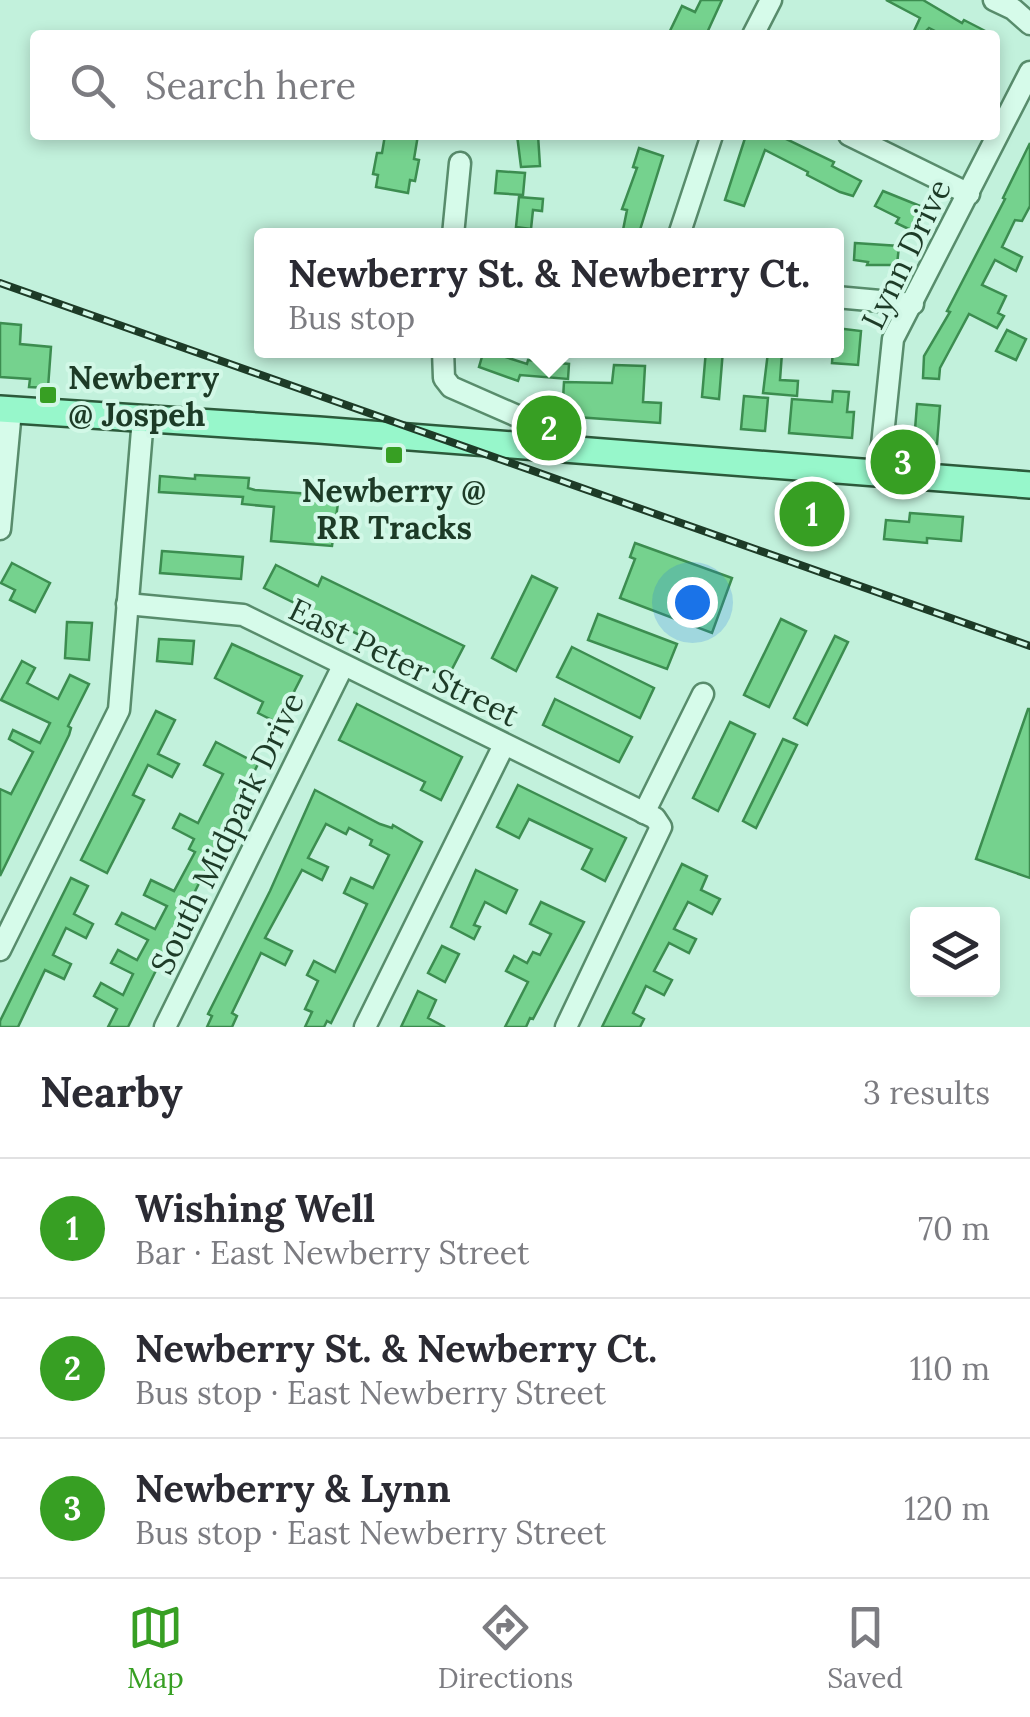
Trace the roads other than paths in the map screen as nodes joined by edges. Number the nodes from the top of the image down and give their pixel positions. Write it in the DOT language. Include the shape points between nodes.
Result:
graph roads {
  1 [pos="771,0"];
  2 [pos="994,0"];
  3 [pos="1030,24"];
  4 [pos="756,30"];
  5 [pos="1030,72"];
  6 [pos="1000,131"];
  7 [pos="710,140"];
  8 [pos="859,140"];
  9 [pos="995,140"];
  10 [pos="460,162"];
  11 [pos="968,194"];
  12 [pos="454,228"];
  13 [pos="683,228"];
  14 [pos="844,298"];
  15 [pos="912,304"];
  16 [pos="443,358"];
  17 [pos="6,410"];
  18 [pos="143,418"];
  19 [pos="528,447"];
  20 [pos="879,474"];
  21 [pos="1030,486"];
  22 [pos="0,529"];
  23 [pos="127,604"];
  24 [pos="343,666"];
  25 [pos="704,694"];
  26 [pos="504,746"];
  27 [pos="644,813"];
  28 [pos="0,950"];
  29 [pos="165,1027"];
  30 [pos="365,1027"];
  31 [pos="566,1027"];
  1 -- 4 [label="street"];
  2 -- 3 [label="street"];
  5 -- 6 [label="street, Lynn Drive"];
  7 -- 13 [label="street"];
  8 -- 11 [label="street"];
  9 -- 11 [label="street, Lynn Drive"];
  10 -- 12 [label="street"];
  11 -- 15 [label="street, Lynn Drive"];
  14 -- 15 [label="street"];
  15 -- 20 [label="street, Lynn Drive" via="893,339"];
  16 -- 19 [label="street" via="450,387 524,419"];
  17 -- 18 [label="main road"];
  17 -- 22 [label="street"];
  18 -- 19 [label="main road"];
  18 -- 23 [label="street"];
  19 -- 20 [label="main road"];
  20 -- 21 [label="main road"];
  23 -- 24 [label="street, East Peter Street" via="242,615"];
  23 -- 28 [label="street" via="113,725"];
  24 -- 26 [label="street, East Peter Street"];
  24 -- 29 [label="street, South Midpark Drive"];
  25 -- 27 [label="street"];
  26 -- 27 [label="street, East Peter Street"];
  26 -- 30 [label="street"];
  27 -- 31 [label="street" via="661,827"];
}
